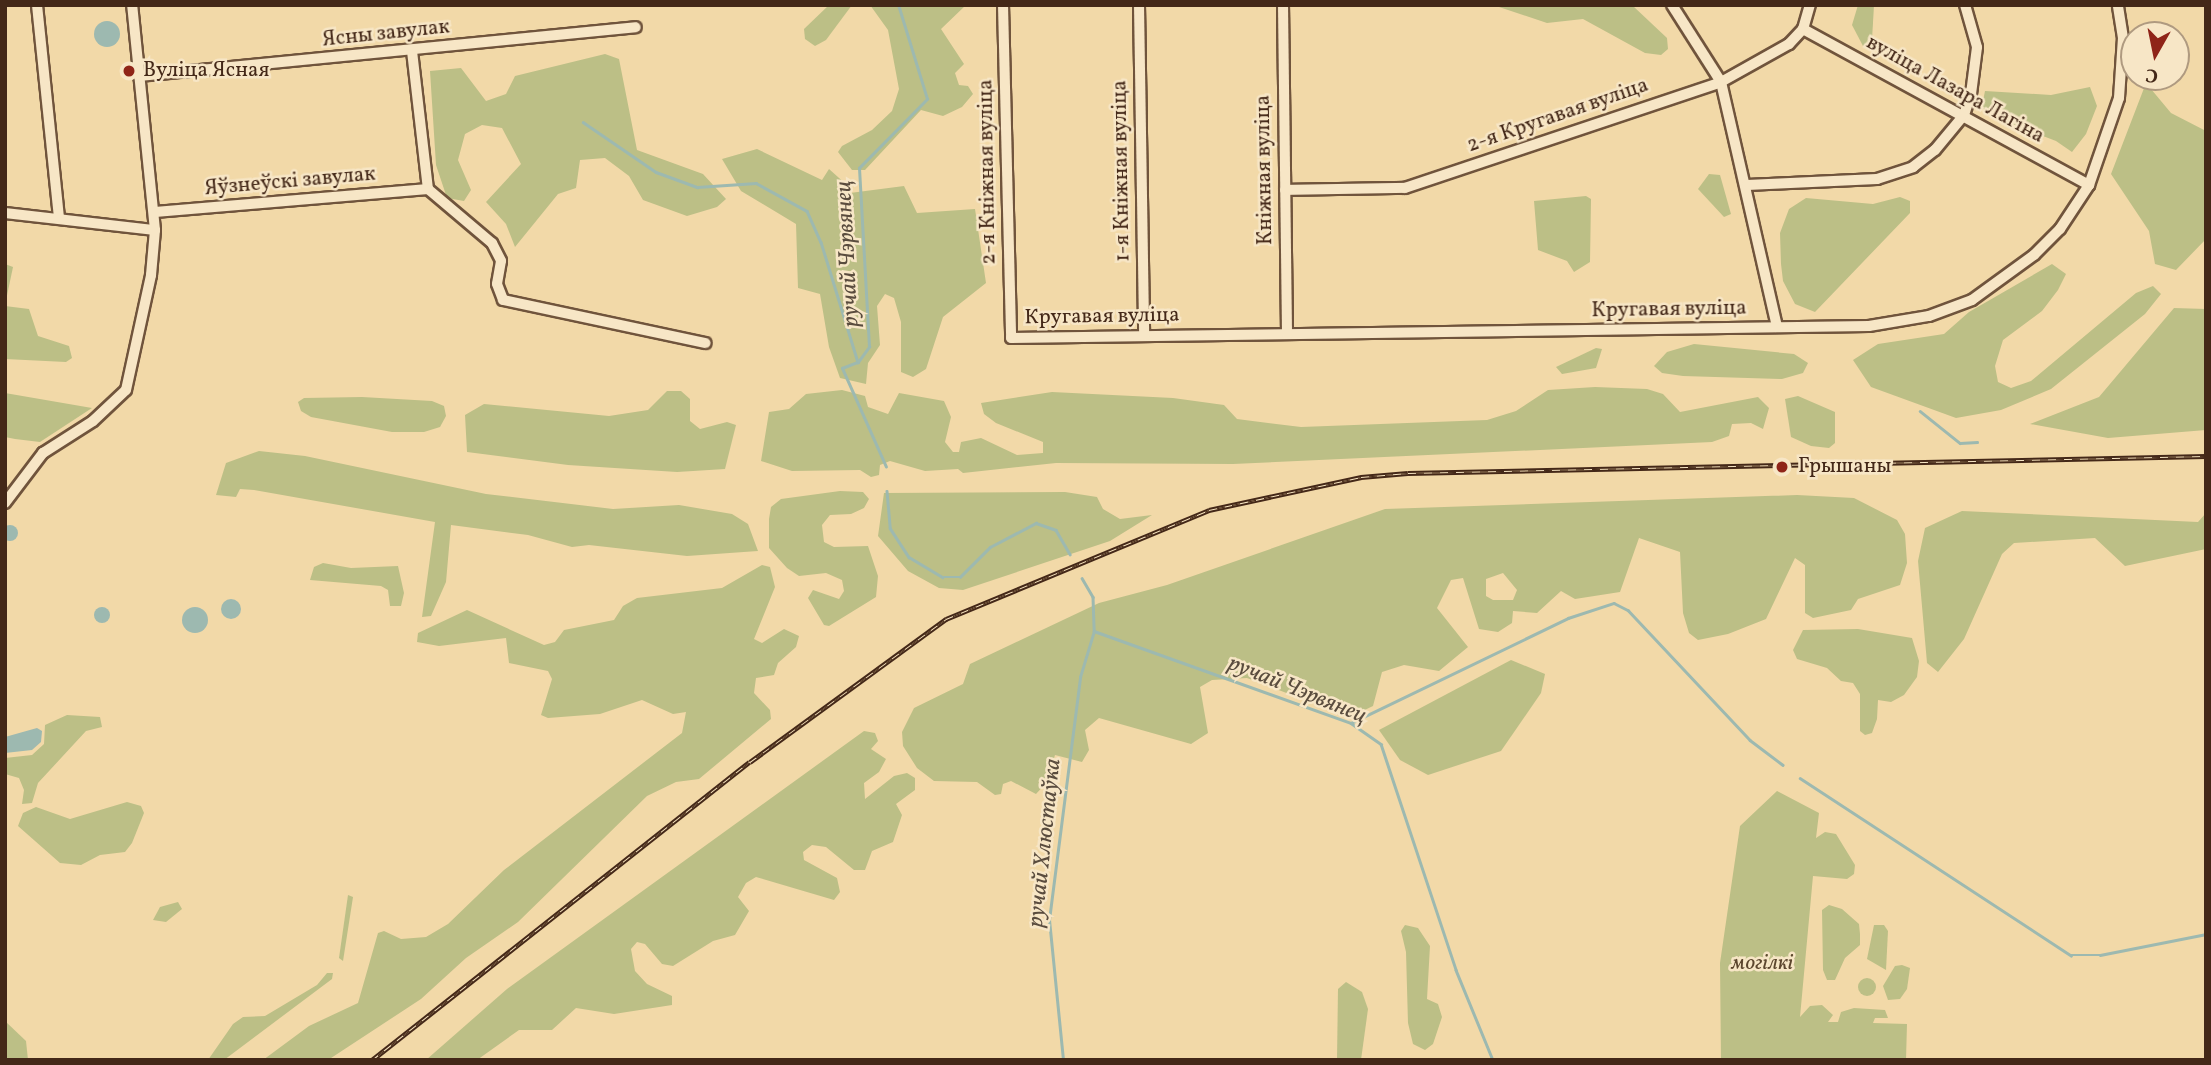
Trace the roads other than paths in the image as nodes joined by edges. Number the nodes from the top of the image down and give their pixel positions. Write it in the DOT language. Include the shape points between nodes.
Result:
graph roads {
  1 [pos="37,5"];
  2 [pos="132,5"];
  3 [pos="1139,5"];
  4 [pos="1283,5"];
  5 [pos="1672,5"];
  6 [pos="1810,5"];
  7 [pos="1965,5"];
  8 [pos="2118,5"];
  9 [pos="1005,6"];
  10 [pos="636,27"];
  11 [pos="1802,29"];
  12 [pos="412,51"];
  13 [pos="139,76"];
  14 [pos="1721,82"];
  15 [pos="1964,115"];
  16 [pos="2089,185"];
  17 [pos="1747,186"];
  18 [pos="428,189"];
  19 [pos="1285,190"];
  20 [pos="155,212"];
  21 [pos="5,214"];
  22 [pos="60,217"];
  23 [pos="155,230"];
  24 [pos="1777,327"];
  25 [pos="1287,334"];
  26 [pos="1144,336"];
  27 [pos="1011,338"];
  28 [pos="705,343"];
  29 [pos="5,503"];
  1 -- 22 [label="street"];
  2 -- 13 [label="street"];
  3 -- 26 [label="street, 1-я Кніжная вуліца"];
  4 -- 19 [label="street, Кніжная вуліца"];
  5 -- 14 [label="street"];
  6 -- 11 [label="street, 2-я Кругавая вуліца"];
  7 -- 15 [label="street" via="1977,47"];
  8 -- 16 [label="street, Кругавая вуліца" via="2123,38 2119,98"];
  9 -- 27 [label="street, 2-я Кніжная вуліца"];
  10 -- 12 [label="street, Ясны завулак"];
  11 -- 14 [label="street, 2-я Кругавая вуліца" via="1776,54"];
  11 -- 15 [label="street, вуліца Лазара Лагіна"];
  12 -- 13 [label="street, Ясны завулак"];
  12 -- 18 [label="street"];
  13 -- 20 [label="street"];
  14 -- 17 [label="street"];
  14 -- 19 [label="street, 2-я Кругавая вуліца" via="1405,188"];
  15 -- 16 [label="street, вуліца Лазара Лагіна"];
  15 -- 17 [label="street" via="1935,150 1895,174"];
  16 -- 24 [label="street, Кругавая вуліца" via="2060,229 2034,255 1972,300 1894,324"];
  17 -- 24 [label="street"];
  18 -- 20 [label="street, Яўзнеўскі завулак"];
  18 -- 28 [label="street" via="492,243 501,261 497,284 503,300"];
  19 -- 25 [label="street, Кніжная вуліца"];
  20 -- 23 [label="street"];
  21 -- 22 [label="street"];
  22 -- 23 [label="street"];
  23 -- 29 [label="street" via="151,275 126,390 93,421 43,453"];
  24 -- 25 [label="street, Кругавая вуліца"];
  25 -- 26 [label="street, Кругавая вуліца"];
  26 -- 27 [label="street, Кругавая вуліца"];
}
